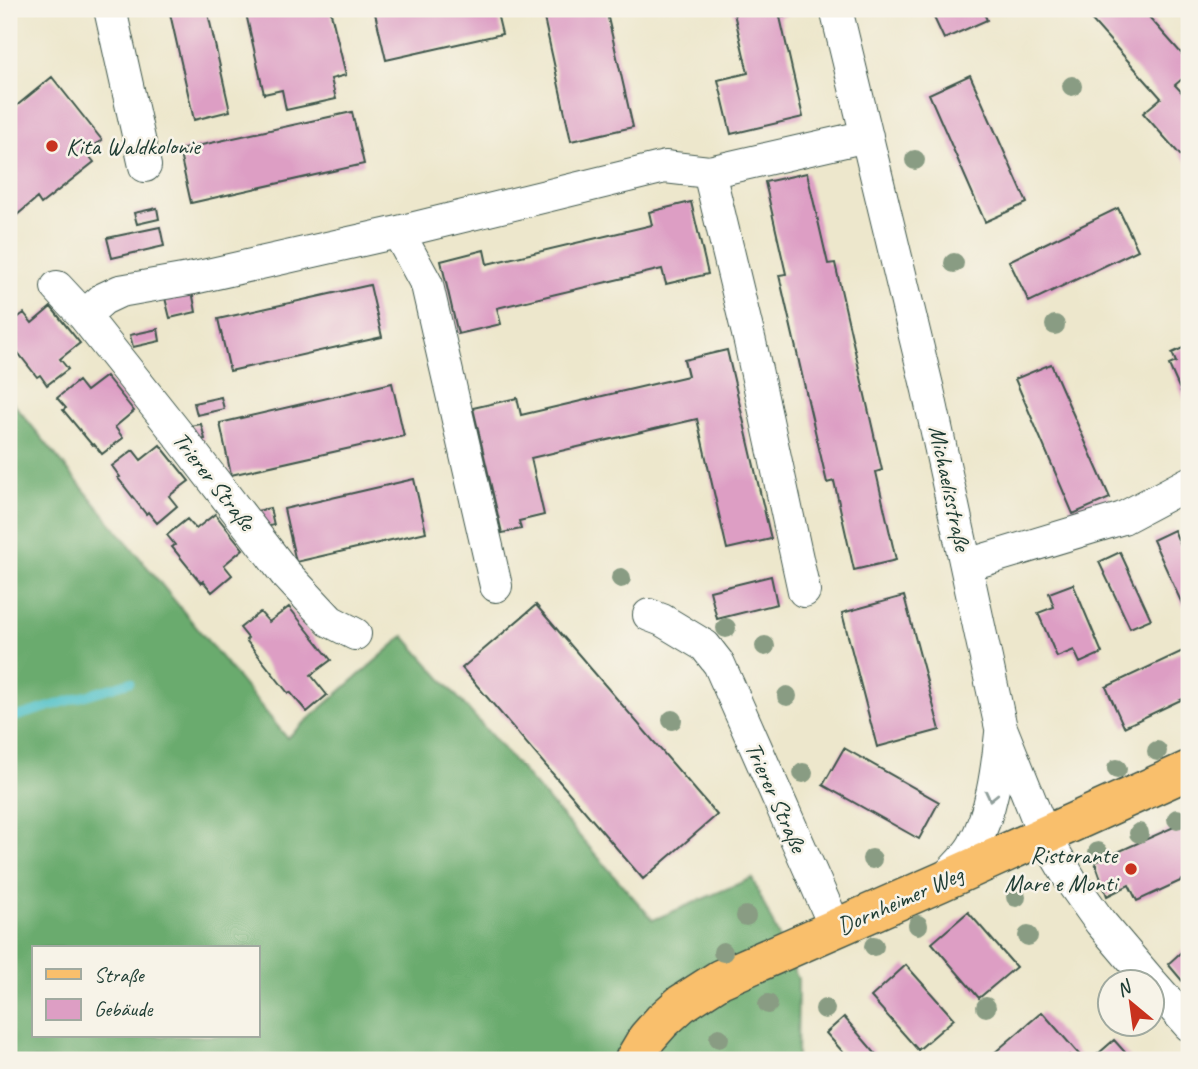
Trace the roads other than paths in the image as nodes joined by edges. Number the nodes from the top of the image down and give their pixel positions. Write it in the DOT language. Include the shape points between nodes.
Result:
graph roads {
  1 [pos="110,9"];
  2 [pos="836,9"];
  3 [pos="867,136"];
  4 [pos="145,166"];
  5 [pos="709,172"];
  6 [pos="398,232"];
  7 [pos="57,287"];
  8 [pos="83,316"];
  9 [pos="1189,483"];
  10 [pos="967,565"];
  11 [pos="496,586"];
  12 [pos="804,591"];
  13 [pos="649,615"];
  14 [pos="355,634"];
  15 [pos="1001,728"];
  16 [pos="1189,770"];
  17 [pos="1044,835"];
  18 [pos="942,882"];
  19 [pos="835,929"];
  20 [pos="1140,968"];
  21 [pos="1166,998"];
  22 [pos="1189,1025"];
  23 [pos="634,1060"];
  1 -- 4 [label="street"];
  2 -- 3 [label="street, Michaelisstraße"];
  3 -- 5 [label="street"];
  3 -- 10 [label="street, Michaelisstraße"];
  5 -- 6 [label="street" via="665,167"];
  5 -- 12 [label="street"];
  6 -- 8 [label="street" via="120,291"];
  6 -- 11 [label="street" via="427,285"];
  7 -- 8 [label="street, Trierer Straße"];
  8 -- 14 [label="street, Trierer Straße" via="285,573 330,621"];
  9 -- 10 [label="street" via="1123,518"];
  10 -- 15 [label="street, Michaelisstraße"];
  13 -- 19 [label="street, Trierer Straße" via="705,646 719,664"];
  15 -- 17 [label="street, Michaelisstraße"];
  15 -- 18 [label="street, one-way" via="998,762 982,826 971,848"];
  16 -- 17 [label="main road, Dornheimer Weg"];
  17 -- 18 [label="main road, Dornheimer Weg"];
  17 -- 20 [label="street, Michaelisstraße" via="1100,922"];
  18 -- 19 [label="main road, Dornheimer Weg"];
  19 -- 23 [label="main road, Dornheimer Weg" via="699,991 662,1021"];
  21 -- 22 [label="street, Michaelisstraße"];
}
